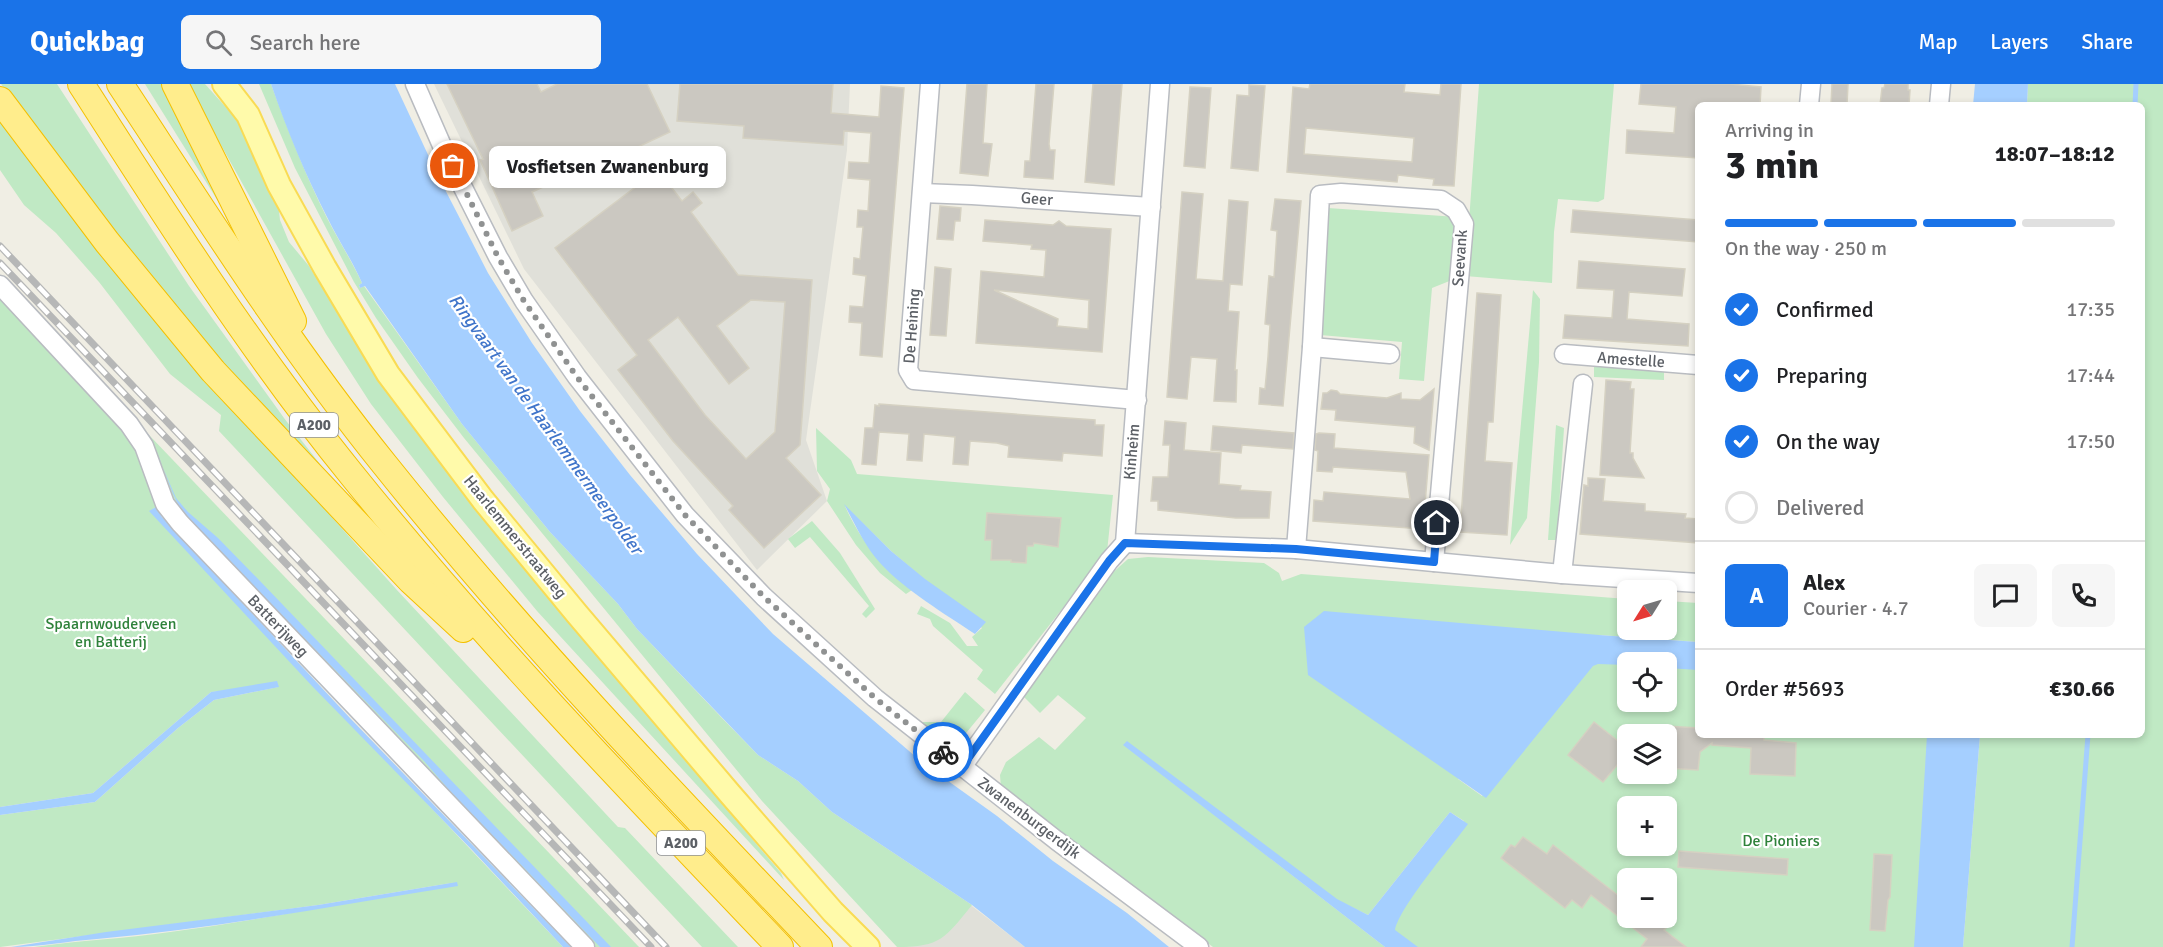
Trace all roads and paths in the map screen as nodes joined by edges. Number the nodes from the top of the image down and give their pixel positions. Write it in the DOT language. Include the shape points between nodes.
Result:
graph roads {
  1 [pos="81,84"];
  2 [pos="120,84"];
  3 [pos="175,84"];
  4 [pos="224,84"];
  5 [pos="415,84"];
  6 [pos="930,84"];
  7 [pos="1160,84"];
  8 [pos="1811,84"];
  9 [pos="1941,84"];
  10 [pos="0,100"];
  11 [pos="1809,102"];
  12 [pos="1939,102"];
  13 [pos="922,194"];
  14 [pos="1151,207"];
  15 [pos="0,285"];
  16 [pos="1312,347"];
  17 [pos="1389,354"];
  18 [pos="1564,354"];
  19 [pos="1695,364"];
  20 [pos="323,384"];
  21 [pos="1582,384"];
  22 [pos="1137,400"];
  23 [pos="1125,543"];
  24 [pos="1296,549"];
  25 [pos="1434,562"];
  26 [pos="1562,574"];
  27 [pos="1695,583"];
  28 [pos="582,739"];
  29 [pos="962,767"];
  30 [pos="585,947"];
  31 [pos="780,947"];
  32 [pos="819,947"];
  33 [pos="867,947"];
  34 [pos="1199,947"];
  1 -- 28 [label="highway, A200" via="252,342 350,473 455,598"];
  2 -- 20 [label="highway, A200"];
  3 -- 20 [label="highway, A200"];
  4 -- 33 [label="main road, Haarlemmerstraatweg" via="248,115 279,184 325,268 395,382 483,500 570,605 754,822"];
  5 -- 29 [label="street, Zwanenburgerdijk" via="453,168 524,301 577,377 685,515 764,597 832,659"];
  6 -- 13 [label="street, De Heining"];
  7 -- 14 [label="street, Kinheim"];
  8 -- 11 [label="street"];
  9 -- 12 [label="street"];
  10 -- 28 [label="highway, A200" via="213,371 411,581"];
  13 -- 14 [label="street, Geer"];
  13 -- 22 [label="street, De Heining" via="908,370 914,380"];
  14 -- 22 [label="street, Kinheim"];
  15 -- 30 [label="street, Batterijweg" via="129,424 144,446 165,504 180,524"];
  16 -- 17 [label="street"];
  16 -- 24 [label="street, Seevank"];
  16 -- 25 [label="street, Seevank" via="1320,195 1341,192 1441,200 1456,210 1464,224"];
  18 -- 19 [label="street, Amestelle"];
  20 -- 32 [label="highway, A200" via="471,570 585,698"];
  21 -- 26 [label="street"];
  22 -- 23 [label="street, Kinheim"];
  23 -- 24 [label="street"];
  23 -- 29 [label="street"];
  24 -- 25 [label="street"];
  25 -- 26 [label="street"];
  26 -- 27 [label="street"];
  28 -- 31 [label="highway, A200"];
  29 -- 34 [label="street, Zwanenburgerdijk"];
}
